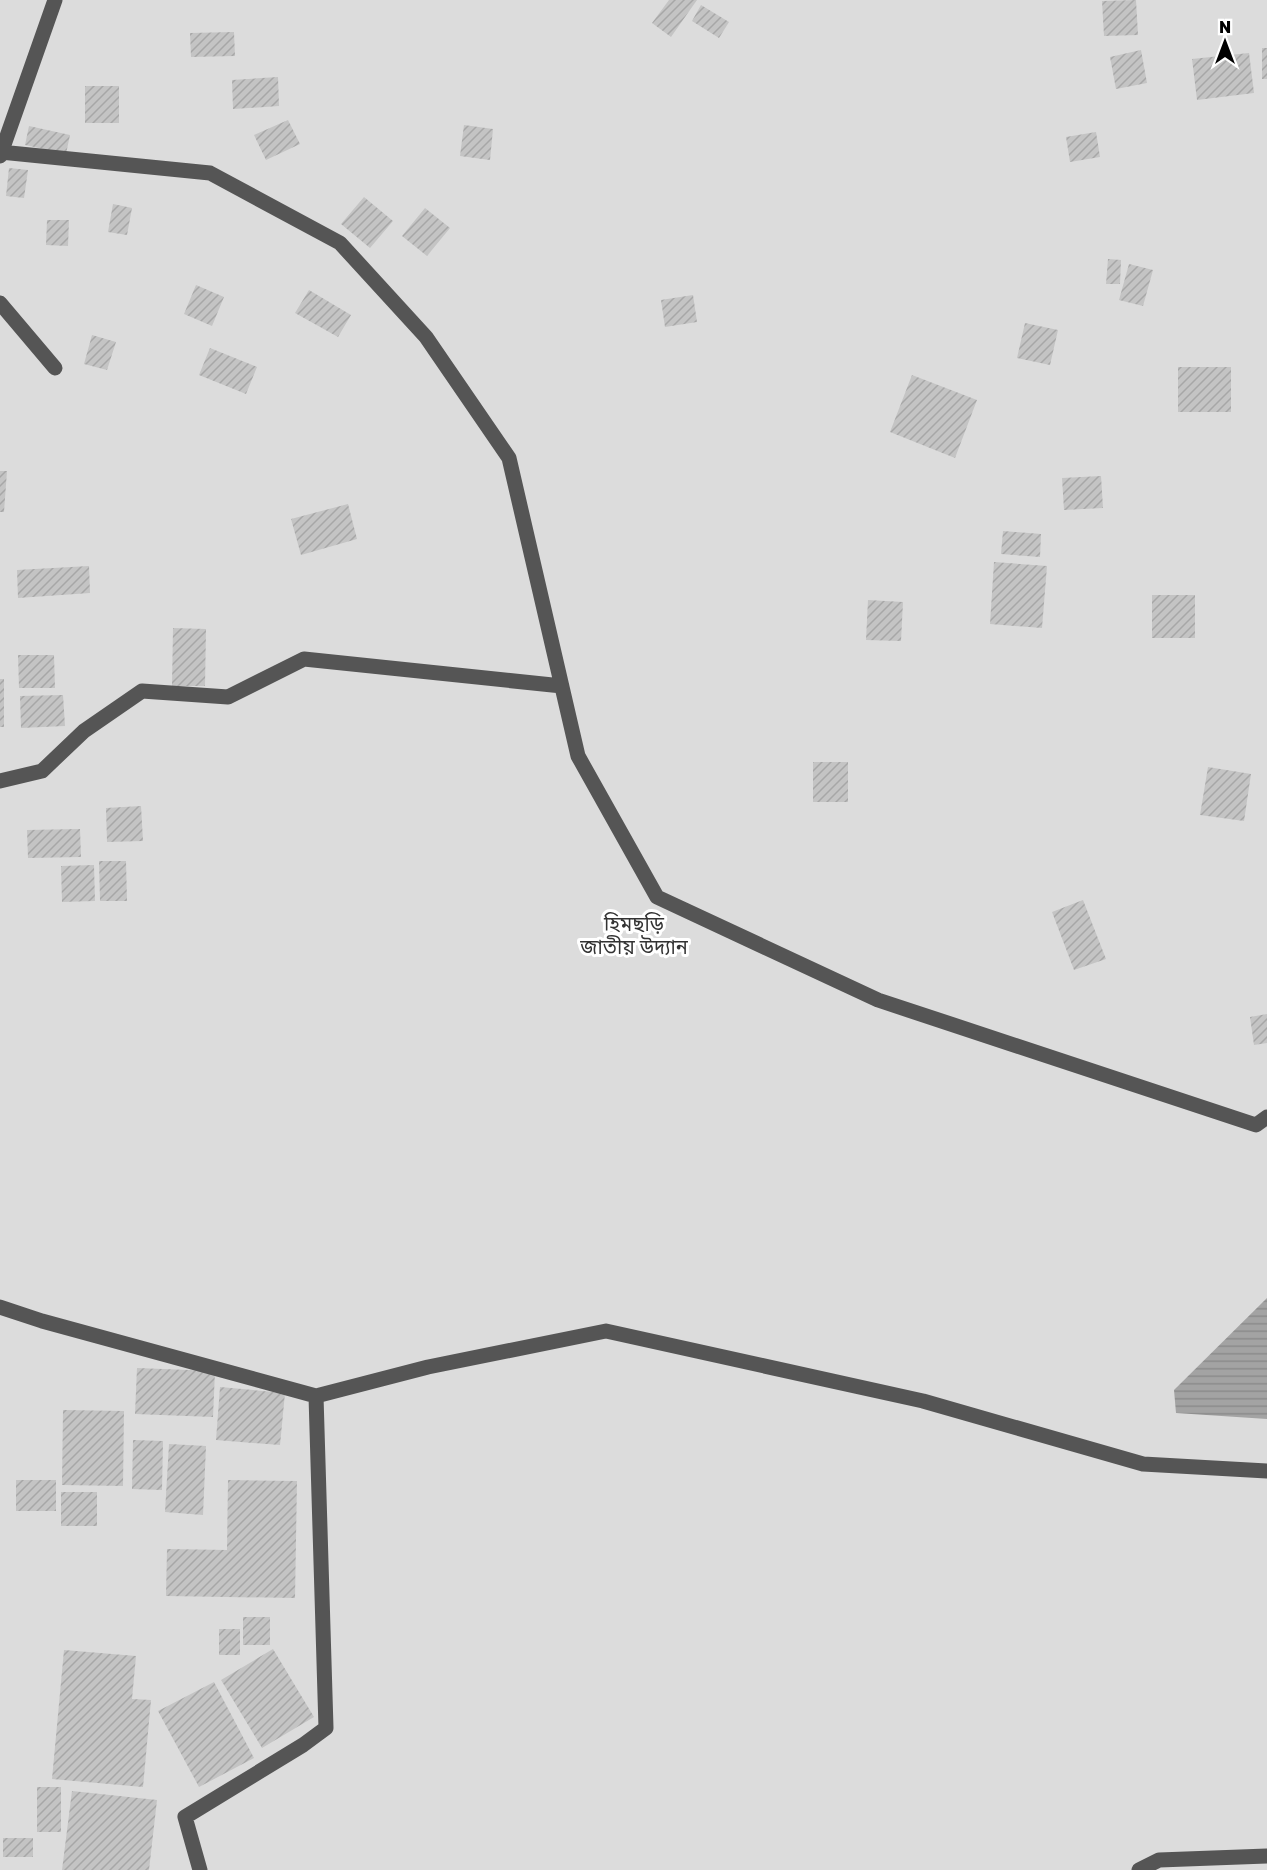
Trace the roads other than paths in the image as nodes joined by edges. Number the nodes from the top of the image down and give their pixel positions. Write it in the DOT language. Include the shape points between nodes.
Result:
graph roads {
  1 [pos="55,0"];
  2 [pos="0,152"];
  3 [pos="0,156"];
  4 [pos="0,303"];
  5 [pos="55,368"];
  6 [pos="562,686"];
  7 [pos="0,781"];
  8 [pos="1267,1117"];
  9 [pos="0,1307"];
  10 [pos="316,1396"];
  11 [pos="1267,1471"];
  12 [pos="1267,1856"];
  13 [pos="200,1870"];
  14 [pos="1139,1870"];
  1 -- 2 [label="street"];
  2 -- 3 [label="street"];
  2 -- 6 [label="street" via="210,173 340,243 426,337 509,458"];
  4 -- 5 [label="street"];
  6 -- 7 [label="street" via="304,659 228,697 142,691 84,731 42,771"];
  6 -- 8 [label="street" via="578,756 657,897 878,999 1256,1125"];
  9 -- 10 [label="street"];
  10 -- 11 [label="street" via="428,1367 606,1331 923,1401 1143,1464"];
  10 -- 13 [label="street" via="326,1728 185,1817"];
  12 -- 14 [label="street" via="1159,1860"];
}
